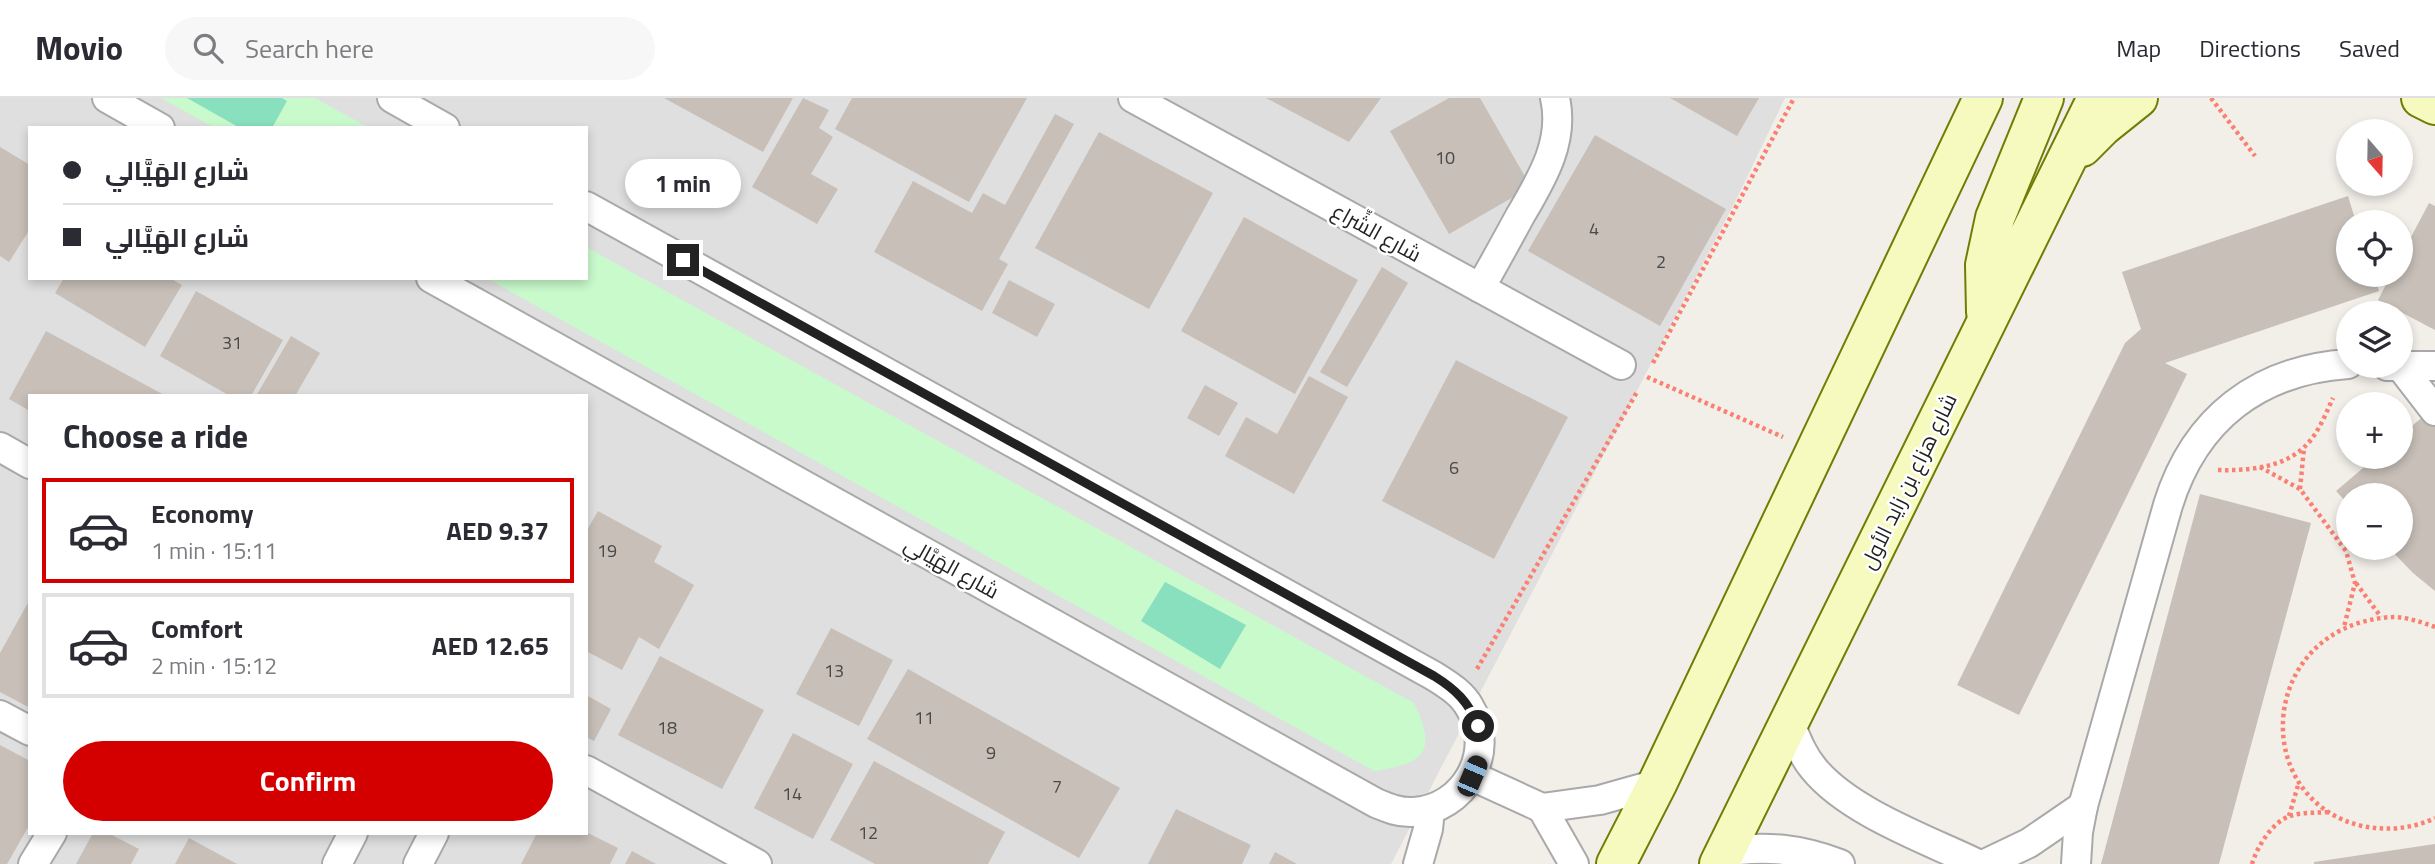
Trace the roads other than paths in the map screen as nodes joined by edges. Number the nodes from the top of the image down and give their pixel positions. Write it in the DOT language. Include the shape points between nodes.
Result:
graph roads {
  1 [pos="107,98"];
  2 [pos="391,98"];
  3 [pos="1133,98"];
  4 [pos="1555,98"];
  5 [pos="1983,98"];
  6 [pos="2044,98"];
  7 [pos="2097,98"];
  8 [pos="2138,98"];
  9 [pos="2421,98"];
  10 [pos="2435,105"];
  11 [pos="156,126"];
  12 [pos="441,126"];
  13 [pos="2057,178"];
  14 [pos="588,207"];
  15 [pos="435,280"];
  16 [pos="1480,288"];
  17 [pos="1986,321"];
  18 [pos="1620,365"];
  19 [pos="2413,366"];
  20 [pos="2435,366"];
  21 [pos="2336,375"];
  22 [pos="2404,378"];
  23 [pos="2435,411"];
  24 [pos="0,447"];
  25 [pos="28,463"];
  26 [pos="0,715"];
  27 [pos="1790,721"];
  28 [pos="28,730"];
  29 [pos="588,771"];
  30 [pos="1472,776"];
  31 [pos="1657,784"];
  32 [pos="2083,806"];
  33 [pos="1542,808"];
  34 [pos="1430,810"];
  35 [pos="51,835"];
  36 [pos="353,835"];
  37 [pos="433,835"];
  38 [pos="1722,858"];
  39 [pos="33,864"];
  40 [pos="337,864"];
  41 [pos="418,864"];
  42 [pos="757,864"];
  43 [pos="1418,864"];
  44 [pos="1574,864"];
  45 [pos="1616,864"];
  46 [pos="1840,864"];
  47 [pos="1978,864"];
  48 [pos="1985,864"];
  49 [pos="2077,864"];
  1 -- 11 [label="street"];
  2 -- 12 [label="street"];
  3 -- 16 [label="street, شارع الشِّراع"];
  4 -- 16 [label="street" via="1557,128 1545,172"];
  5 -- 31 [label="main road"];
  6 -- 17 [label="main road" via="1995,218 1985,265"];
  7 -- 13 [label="main road, شارع هزاع بن زايد الأول"];
  8 -- 13 [label="main road" via="2102,126"];
  9 -- 10 [label="main road"];
  13 -- 17 [label="main road, شارع هزاع بن زايد الأول"];
  14 -- 30 [label="street" via="1434,676 1472,710 1479,734"];
  15 -- 34 [label="street, شارع الهَيَّالي" via="1376,803 1412,813"];
  16 -- 18 [label="street, شارع الشِّراع"];
  17 -- 27 [label="main road, شارع هزاع بن زايد الأول"];
  19 -- 20 [label="street"];
  21 -- 32 [label="street" via="2301,370 2276,379 2232,406 2196,444 2168,505"];
  22 -- 23 [label="street"];
  24 -- 25 [label="street"];
  26 -- 28 [label="street"];
  27 -- 38 [label="main road, شارع هزاع بن زايد الأول"];
  27 -- 47 [label="street" via="1799,746 1828,785 1853,804"];
  29 -- 42 [label="street"];
  30 -- 33 [label="street"];
  30 -- 34 [label="street" via="1461,791"];
  31 -- 33 [label="street" via="1600,800"];
  31 -- 45 [label="main road"];
  32 -- 48 [label="street" via="2029,843"];
  32 -- 49 [label="street"];
  33 -- 44 [label="street"];
  34 -- 43 [label="street"];
  35 -- 39 [label="street"];
  36 -- 40 [label="street"];
  37 -- 41 [label="street"];
  38 -- 46 [label="street" via="1771,847"];
}
